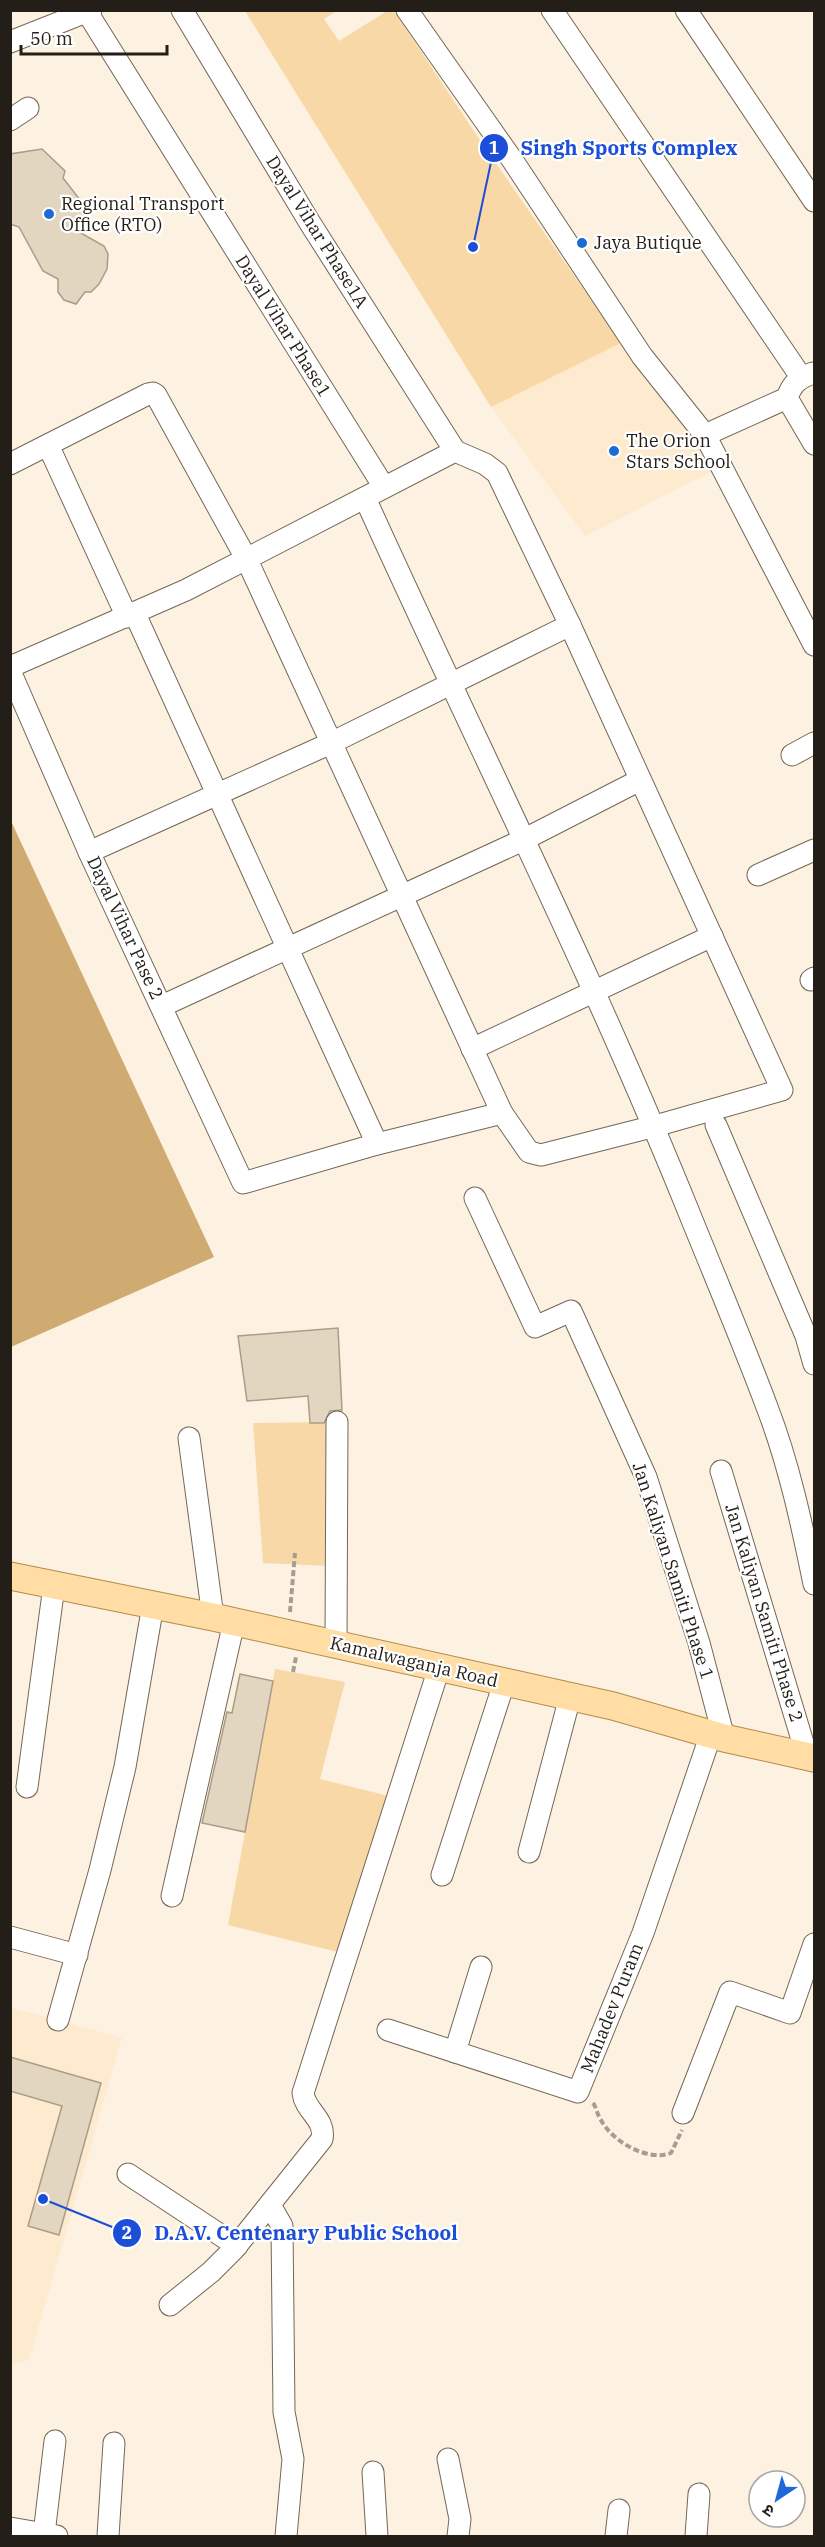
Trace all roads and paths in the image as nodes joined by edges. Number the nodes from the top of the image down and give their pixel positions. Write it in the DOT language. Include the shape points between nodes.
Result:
graph roads {
  1 [pos="182,10"];
  2 [pos="407,10"];
  3 [pos="552,10"];
  4 [pos="686,10"];
  5 [pos="89,11"];
  6 [pos="10,42"];
  7 [pos="28,108"];
  8 [pos="10,120"];
  9 [pos="814,201"];
  10 [pos="808,375"];
  11 [pos="787,398"];
  12 [pos="705,435"];
  13 [pos="814,444"];
  14 [pos="48,445"];
  15 [pos="455,451"];
  16 [pos="10,464"];
  17 [pos="384,487"];
  18 [pos="366,498"];
  19 [pos="247,560"];
  20 [pos="131,616"];
  21 [pos="570,625"];
  22 [pos="814,645"];
  23 [pos="10,669"];
  24 [pos="450,684"];
  25 [pos="331,743"];
  26 [pos="814,743"];
  27 [pos="792,755"];
  28 [pos="640,780"];
  29 [pos="217,794"];
  30 [pos="523,840"];
  31 [pos="814,850"];
  32 [pos="89,852"];
  33 [pos="758,875"];
  34 [pos="402,896"];
  35 [pos="712,936"];
  36 [pos="288,949"];
  37 [pos="594,990"];
  38 [pos="162,1006"];
  39 [pos="472,1048"];
  40 [pos="502,1113"];
  41 [pos="716,1125"];
  42 [pos="655,1126"];
  43 [pos="377,1144"];
  44 [pos="475,1198"];
  45 [pos="814,1364"];
  46 [pos="337,1422"];
  47 [pos="189,1438"];
  48 [pos="721,1471"];
  49 [pos="295,1553"];
  50 [pos="10,1576"];
  51 [pos="814,1584"];
  52 [pos="54,1586"];
  53 [pos="153,1605"];
  54 [pos="224,1619"];
  55 [pos="288,1633"];
  56 [pos="336,1644"];
  57 [pos="439,1668"];
  58 [pos="504,1683"];
  59 [pos="570,1697"];
  60 [pos="717,1736"];
  61 [pos="811,1757"];
  62 [pos="27,1786"];
  63 [pos="529,1851"];
  64 [pos="442,1875"];
  65 [pos="172,1896"];
  66 [pos="10,1937"];
  67 [pos="814,1944"];
  68 [pos="77,1955"];
  69 [pos="481,1967"];
  70 [pos="58,2020"];
  71 [pos="388,2030"];
  72 [pos="455,2052"];
  73 [pos="578,2092"];
  74 [pos="683,2113"];
  75 [pos="128,2174"];
  76 [pos="276,2214"];
  77 [pos="237,2246"];
  78 [pos="170,2305"];
  79 [pos="55,2441"];
  80 [pos="114,2443"];
  81 [pos="448,2459"];
  82 [pos="373,2472"];
  83 [pos="699,2494"];
  84 [pos="619,2510"];
  85 [pos="10,2528"];
  86 [pos="52,2535"];
  87 [pos="108,2536"];
  88 [pos="286,2536"];
  89 [pos="376,2536"];
  90 [pos="458,2536"];
  91 [pos="616,2536"];
  92 [pos="696,2536"];
  1 -- 15 [label="street, Dayal Vihar Phase1A" via="310,223"];
  2 -- 12 [label="street" via="642,356"];
  3 -- 10 [label="street"];
  4 -- 9 [label="street"];
  5 -- 6 [label="street"];
  5 -- 17 [label="street, Dayal Vihar Phase1"];
  7 -- 8 [label="street"];
  10 -- 11 [label="street" via="792,386"];
  11 -- 12 [label="street"];
  11 -- 13 [label="street"];
  12 -- 22 [label="street"];
  14 -- 16 [label="street"];
  14 -- 19 [label="street" via="153,393"];
  14 -- 20 [label="street"];
  15 -- 17 [label="street"];
  15 -- 21 [label="street" via="496,473"];
  17 -- 18 [label="street"];
  18 -- 19 [label="street"];
  18 -- 24 [label="street"];
  19 -- 20 [label="street"];
  19 -- 25 [label="street"];
  20 -- 23 [label="street"];
  20 -- 29 [label="street"];
  21 -- 24 [label="street"];
  21 -- 28 [label="street"];
  23 -- 32 [label="street, Dayal Vihar Pase 2"];
  24 -- 25 [label="street"];
  24 -- 30 [label="street"];
  25 -- 29 [label="street"];
  25 -- 34 [label="street"];
  26 -- 27 [label="street"];
  28 -- 30 [label="street"];
  28 -- 35 [label="street"];
  29 -- 32 [label="street"];
  29 -- 36 [label="street"];
  30 -- 34 [label="street"];
  30 -- 37 [label="street"];
  31 -- 33 [label="street"];
  32 -- 38 [label="street, Dayal Vihar Pase 2"];
  34 -- 36 [label="street"];
  34 -- 39 [label="street"];
  35 -- 37 [label="street"];
  35 -- 42 [label="street" via="782,1089"];
  36 -- 38 [label="street"];
  36 -- 43 [label="street"];
  37 -- 39 [label="street"];
  37 -- 42 [label="street"];
  38 -- 43 [label="street, Dayal Vihar Pase 2" via="243,1183"];
  39 -- 40 [label="street"];
  40 -- 42 [label="street" via="529,1152 541,1155"];
  40 -- 43 [label="street"];
  41 -- 45 [label="street" via="806,1336"];
  42 -- 51 [label="street" via="768,1409 799,1512"];
  44 -- 60 [label="street, Jan Kaliyan Samiti Phase 1" via="535,1327 571,1311 646,1477 699,1643"];
  46 -- 56 [label="street"];
  47 -- 54 [label="street"];
  48 -- 61 [label="street, Jan Kaliyan Samiti Phase 2"];
  49 -- 55 [label="path"];
  50 -- 52 [label="main road, Kamalwaganja Road"];
  52 -- 53 [label="main road, Kamalwaganja Road"];
  52 -- 62 [label="street"];
  53 -- 54 [label="main road, Kamalwaganja Road"];
  53 -- 68 [label="street" via="125,1767"];
  54 -- 55 [label="main road, Kamalwaganja Road"];
  54 -- 65 [label="street"];
  55 -- 56 [label="main road, Kamalwaganja Road"];
  56 -- 57 [label="main road, Kamalwaganja Road"];
  57 -- 58 [label="main road, Kamalwaganja Road"];
  57 -- 76 [label="street" via="303,2093 304,2102 322,2125 322,2139"];
  58 -- 59 [label="main road, Kamalwaganja Road"];
  58 -- 64 [label="street"];
  59 -- 60 [label="main road, Kamalwaganja Road"];
  59 -- 63 [label="street"];
  60 -- 61 [label="main road, Kamalwaganja Road"];
  60 -- 73 [label="street, Mahadev Puram"];
  66 -- 68 [label="street"];
  67 -- 74 [label="street" via="790,2013 730,1992"];
  68 -- 70 [label="street"];
  69 -- 72 [label="street"];
  71 -- 72 [label="street, Mahadev Puram"];
  72 -- 73 [label="street, Mahadev Puram"];
  73 -- 74 [label="path" via="590,2098 613,2136 643,2152 671,2153 681,2134"];
  75 -- 77 [label="street"];
  76 -- 77 [label="street"];
  76 -- 88 [label="street" via="284,2412 293,2459"];
  77 -- 78 [label="street"];
  79 -- 86 [label="street"];
  80 -- 87 [label="street"];
  81 -- 90 [label="street" via="460,2519"];
  82 -- 89 [label="street"];
  83 -- 92 [label="street"];
  84 -- 91 [label="street"];
  85 -- 86 [label="street"];
}
